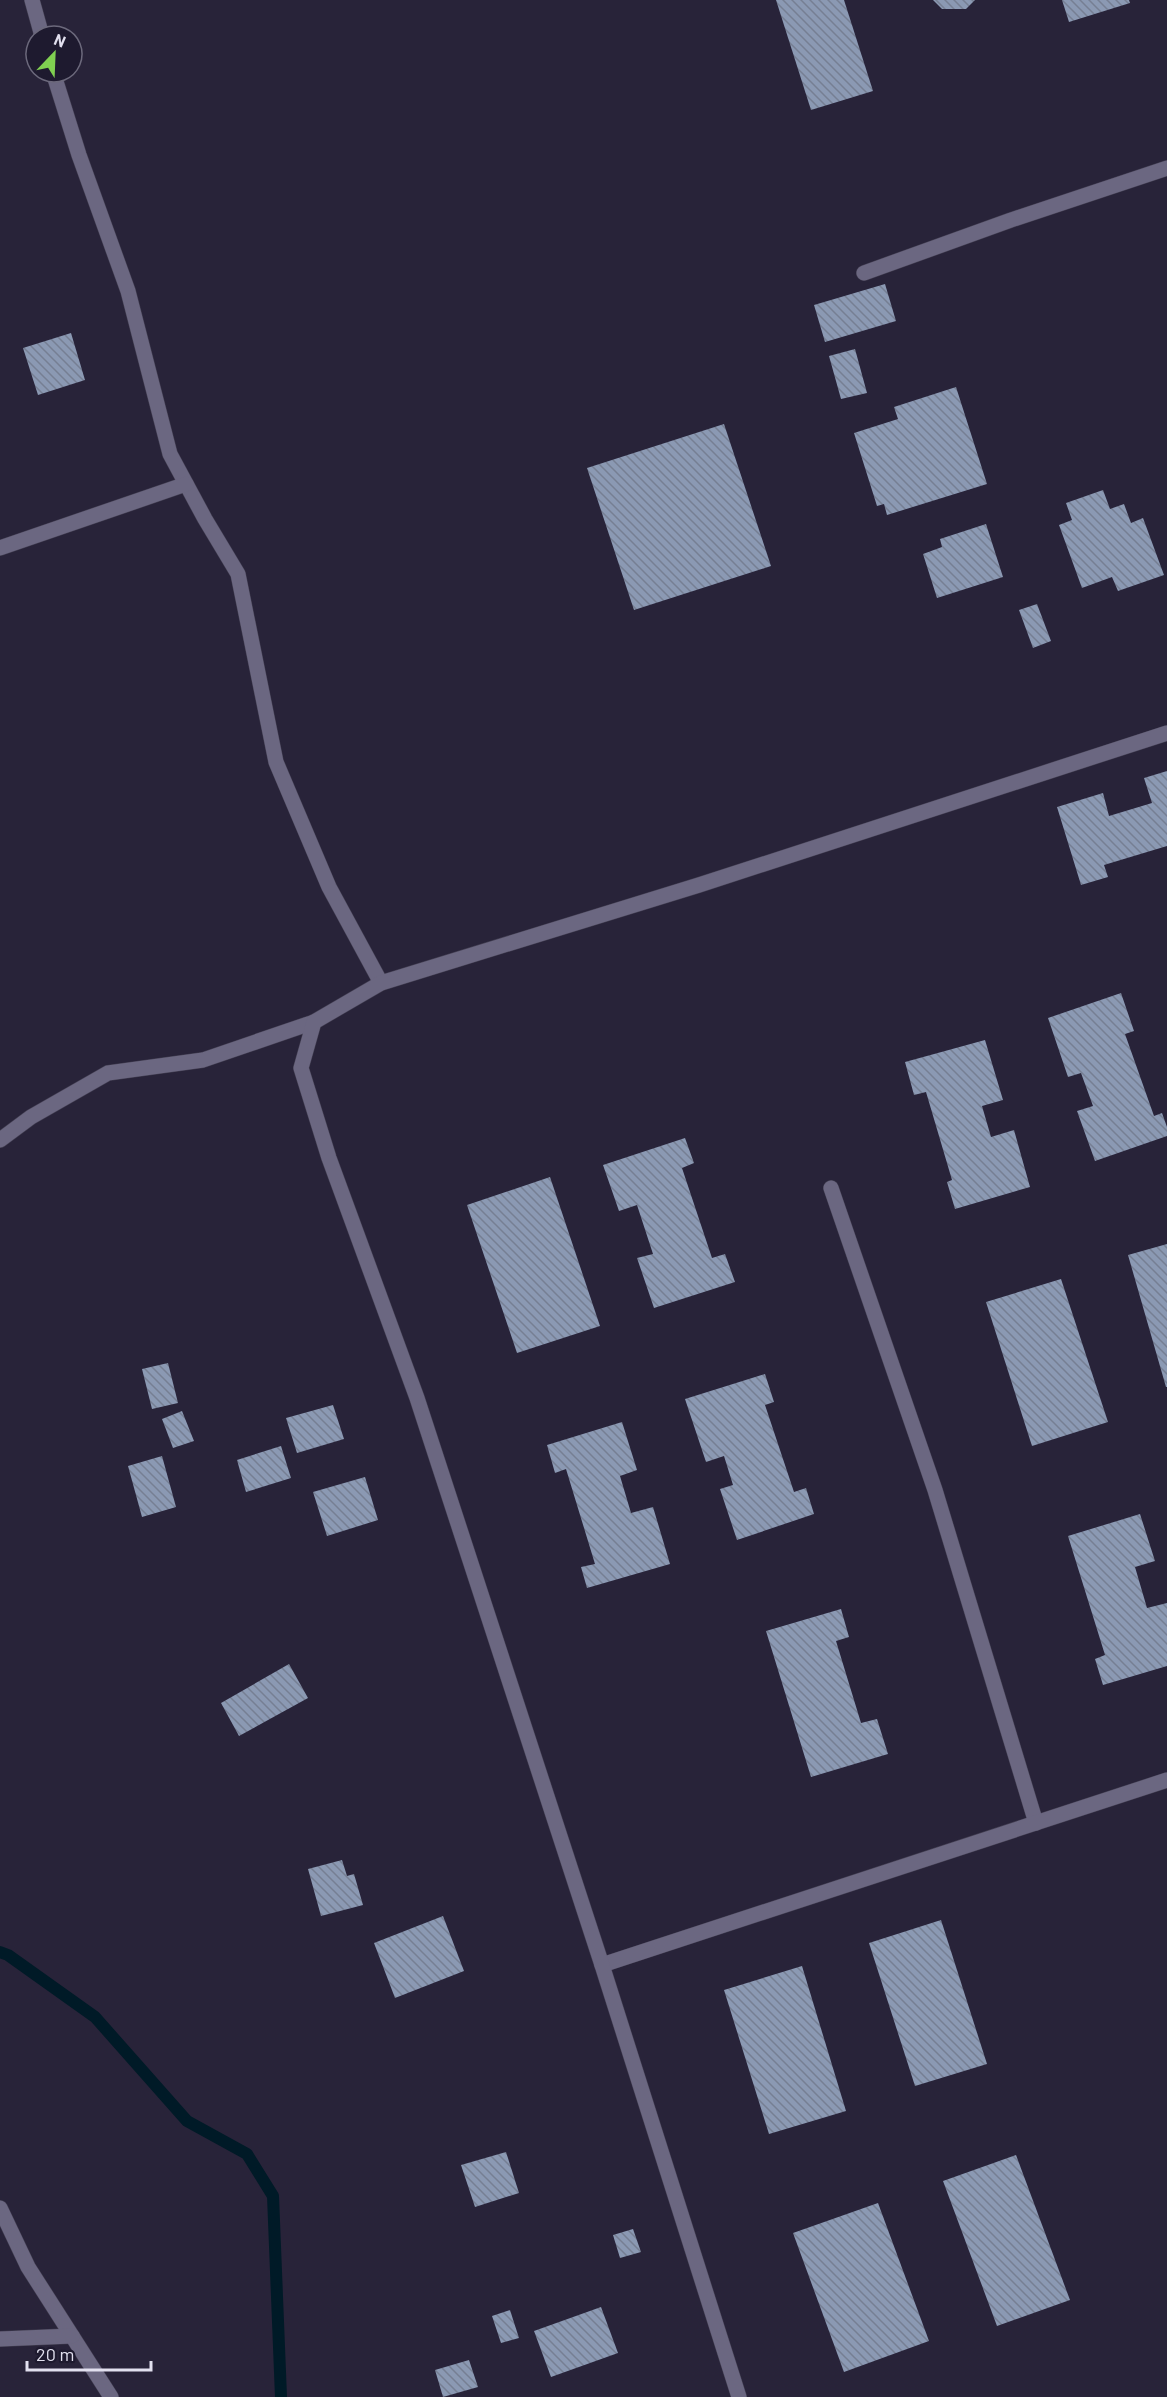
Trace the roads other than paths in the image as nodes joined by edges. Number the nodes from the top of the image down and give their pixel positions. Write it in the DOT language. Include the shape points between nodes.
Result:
graph roads {
  1 [pos="32,0"];
  2 [pos="39,24"];
  3 [pos="57,84"];
  4 [pos="1167,168"];
  5 [pos="864,273"];
  6 [pos="186,484"];
  7 [pos="0,548"];
  8 [pos="1167,733"];
  9 [pos="381,984"];
  10 [pos="314,1022"];
  11 [pos="0,1140"];
  12 [pos="831,1188"];
  13 [pos="1167,1780"];
  14 [pos="1036,1823"];
  15 [pos="602,1965"];
  16 [pos="0,2208"];
  17 [pos="72,2336"];
  18 [pos="0,2339"];
  19 [pos="111,2397"];
  20 [pos="739,2397"];
  1 -- 2 [label="street"];
  3 -- 6 [label="street" via="128,291 170,454"];
  4 -- 5 [label="street"];
  6 -- 7 [label="street"];
  6 -- 9 [label="street" via="238,574 276,762 329,887"];
  8 -- 9 [label="street"];
  9 -- 10 [label="street"];
  10 -- 11 [label="street" via="203,1060 108,1073 31,1117"];
  10 -- 15 [label="street" via="301,1068 329,1158 417,1398"];
  12 -- 14 [label="street" via="935,1490"];
  13 -- 14 [label="street"];
  14 -- 15 [label="street"];
  15 -- 20 [label="street"];
  16 -- 17 [label="street" via="28,2267"];
  17 -- 18 [label="street"];
  17 -- 19 [label="street"];
}
